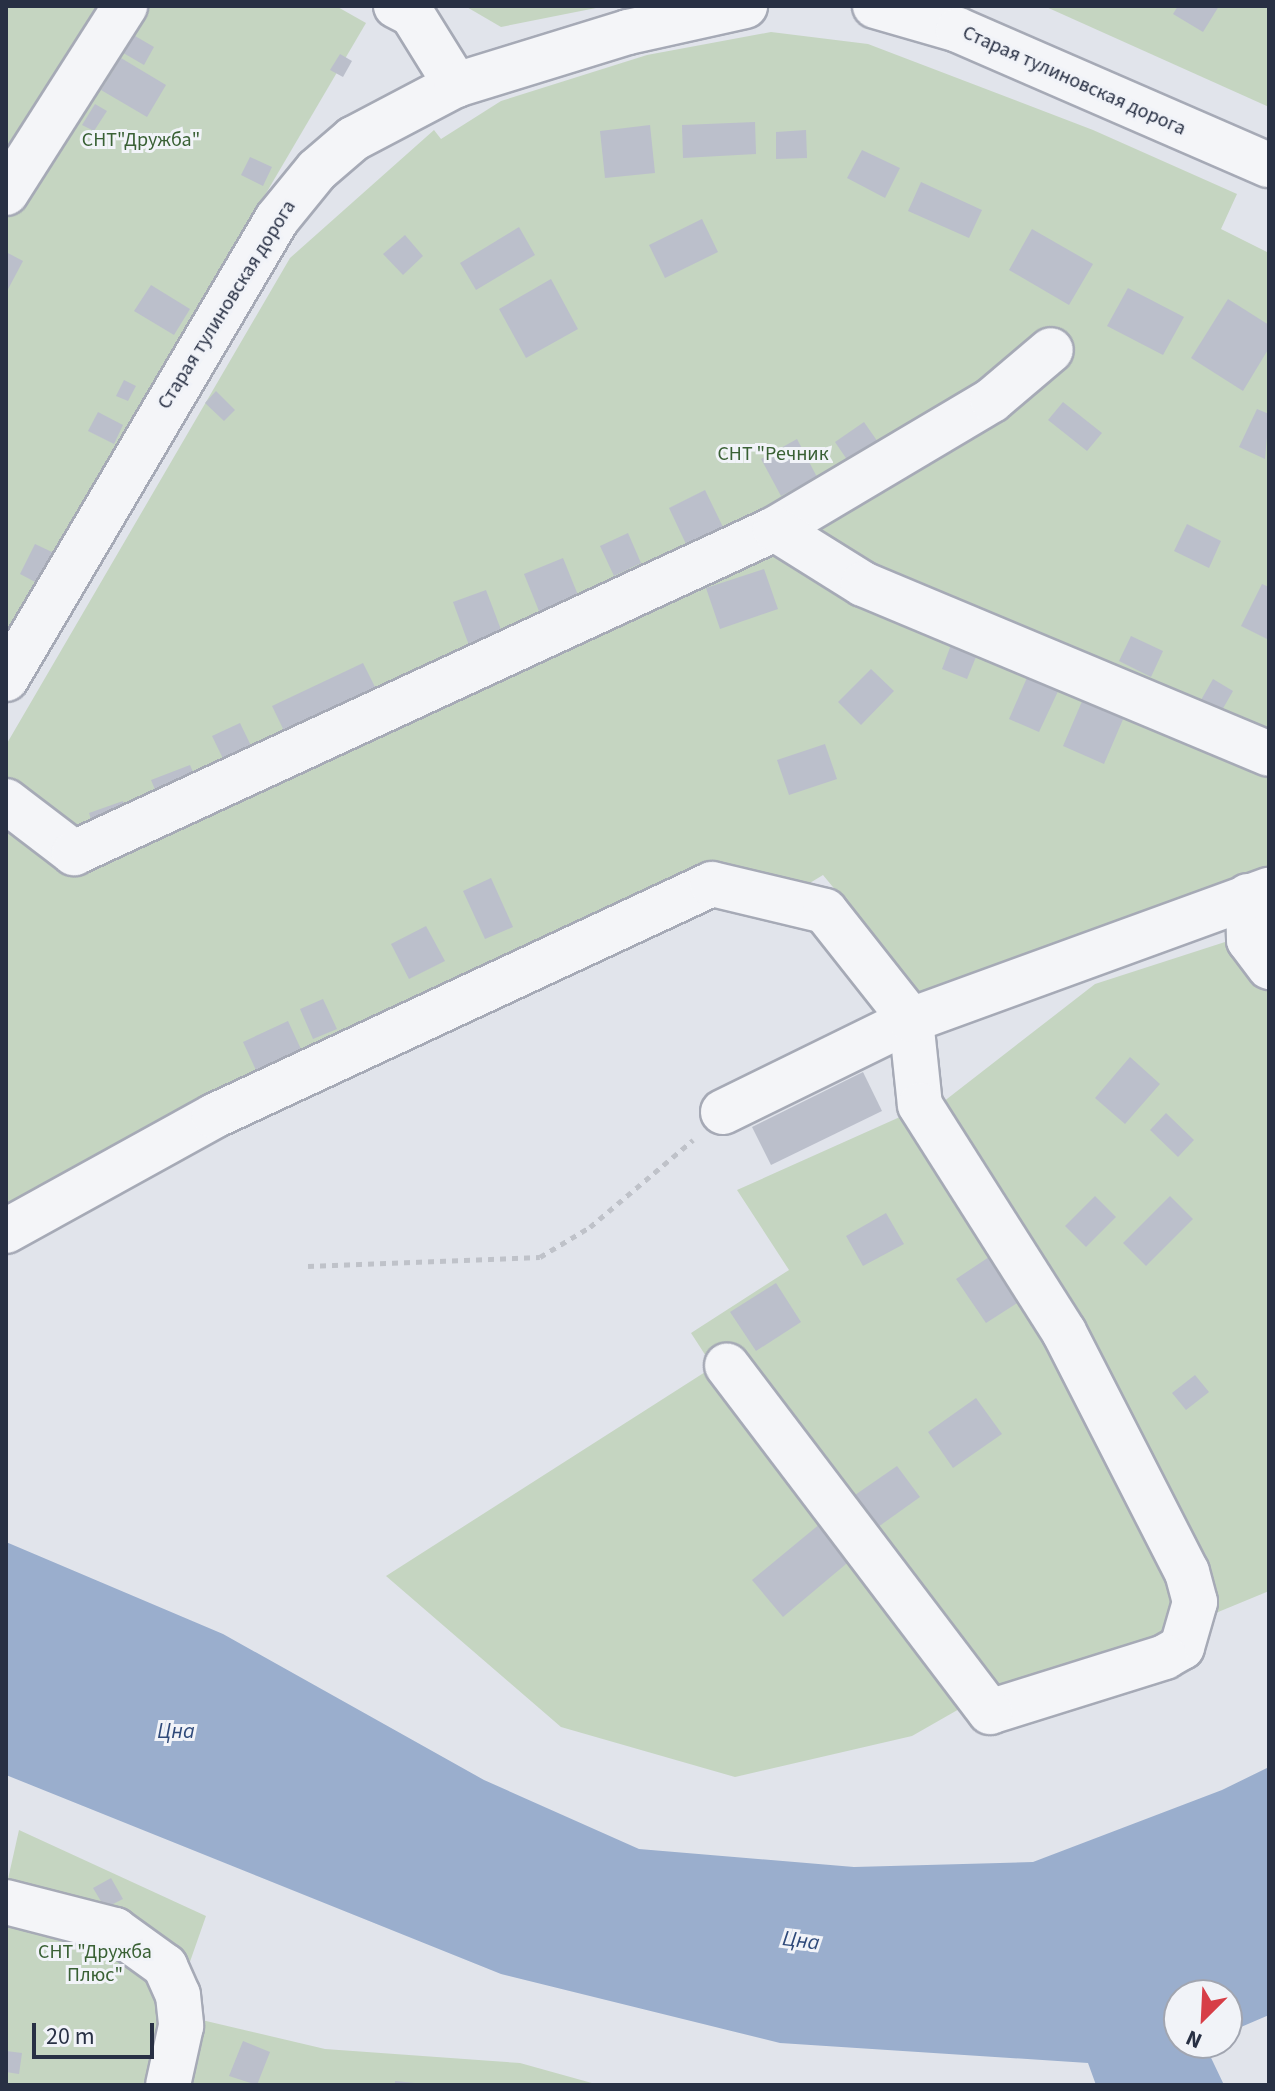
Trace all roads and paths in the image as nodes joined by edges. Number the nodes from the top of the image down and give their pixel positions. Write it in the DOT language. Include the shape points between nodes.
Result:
graph roads {
  1 [pos="125,6"];
  2 [pos="396,6"];
  3 [pos="745,6"];
  4 [pos="875,6"];
  5 [pos="456,85"];
  6 [pos="1269,165"];
  7 [pos="6,193"];
  8 [pos="1051,350"];
  9 [pos="775,529"];
  10 [pos="6,679"];
  11 [pos="1269,754"];
  12 [pos="6,801"];
  13 [pos="1259,893"];
  14 [pos="1269,967"];
  15 [pos="911,1020"];
  16 [pos="723,1112"];
  17 [pos="6,1231"];
  18 [pos="308,1266"];
  19 [pos="727,1365"];
  20 [pos="6,1902"];
  21 [pos="168,2085"];
  1 -- 7 [label="street"];
  2 -- 5 [label="street" via="412,14"];
  3 -- 5 [label="street, Старая тулиновская дорога" via="628,32"];
  4 -- 6 [label="street, Старая тулиновская дорога" via="958,30"];
  5 -- 10 [label="street, Старая тулиновская дорога" via="353,139 292,200"];
  8 -- 9 [label="street" via="992,400"];
  9 -- 11 [label="street" via="863,584"];
  9 -- 12 [label="street" via="74,853"];
  13 -- 14 [label="street" via="1249,940"];
  13 -- 15 [label="street"];
  15 -- 16 [label="street"];
  15 -- 17 [label="street" via="825,911 712,884 214,1116"];
  15 -- 19 [label="street" via="920,1105 1064,1332 1187,1572 1195,1602 1182,1647 1165,1657 990,1712"];
  16 -- 18 [label="path" via="590,1227 540,1257"];
  20 -- 21 [label="street" via="115,1930 165,1966 178,1995 181,2026"];
}
